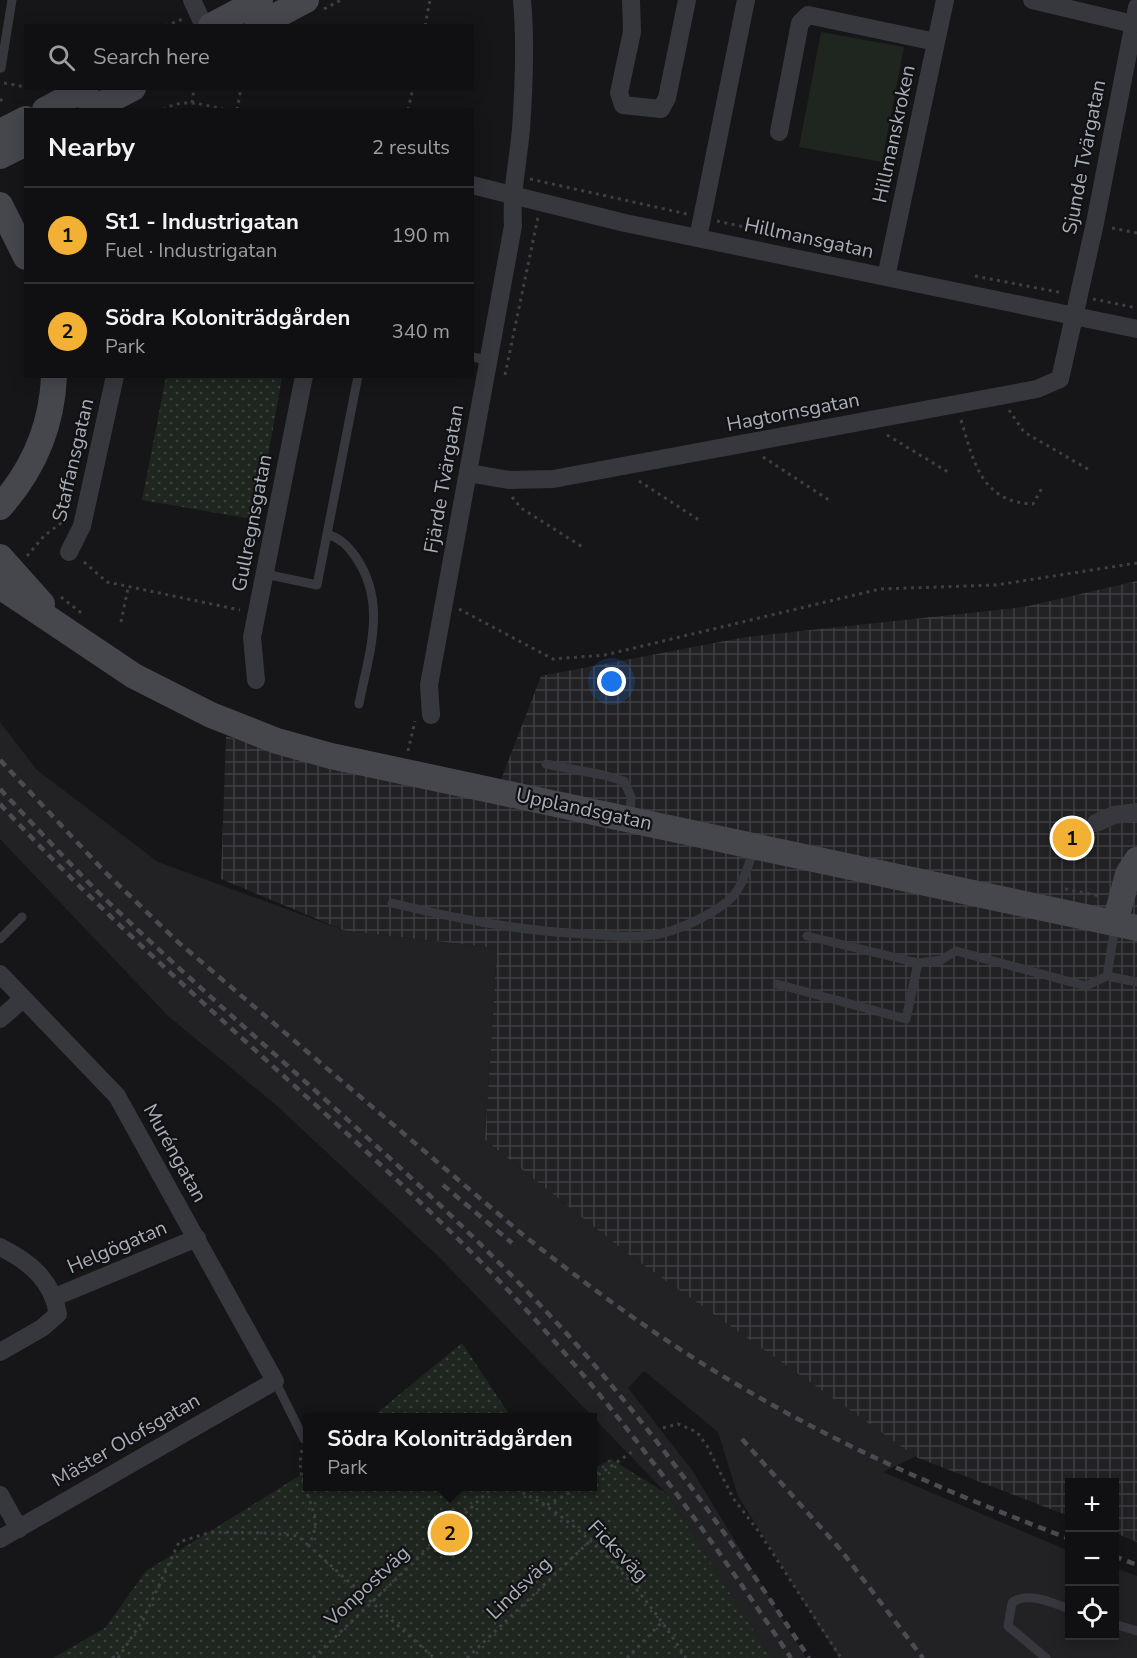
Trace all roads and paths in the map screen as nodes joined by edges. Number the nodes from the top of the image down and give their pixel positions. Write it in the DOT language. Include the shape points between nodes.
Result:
graph roads {
  1 [pos="12,0"];
  2 [pos="192,0"];
  3 [pos="260,0"];
  4 [pos="306,0"];
  5 [pos="430,0"];
  6 [pos="522,0"];
  7 [pos="631,0"];
  8 [pos="687,0"];
  9 [pos="746,0"];
  10 [pos="945,0"];
  11 [pos="1032,0"];
  12 [pos="1135,16"];
  13 [pos="203,24"];
  14 [pos="215,24"];
  15 [pos="261,24"];
  16 [pos="424,24"];
  17 [pos="936,42"];
  18 [pos="1,68"];
  19 [pos="4,83"];
  20 [pos="24,87"];
  21 [pos="82,90"];
  22 [pos="129,90"];
  23 [pos="194,90"];
  24 [pos="242,90"];
  25 [pos="413,90"];
  26 [pos="0,99"];
  27 [pos="4,103"];
  28 [pos="192,103"];
  29 [pos="49,108"];
  30 [pos="95,108"];
  31 [pos="167,108"];
  32 [pos="216,108"];
  33 [pos="237,108"];
  34 [pos="408,108"];
  35 [pos="24,120"];
  36 [pos="0,132"];
  37 [pos="779,132"];
  38 [pos="24,144"];
  39 [pos="0,156"];
  40 [pos="474,185"];
  41 [pos="513,185"];
  42 [pos="0,205"];
  43 [pos="702,218"];
  44 [pos="1107,227"];
  45 [pos="1137,233"];
  46 [pos="698,238"];
  47 [pos="824,245"];
  48 [pos="24,252"];
  49 [pos="974,276"];
  50 [pos="886,277"];
  51 [pos="1077,296"];
  52 [pos="1137,308"];
  53 [pos="1073,316"];
  54 [pos="1137,329"];
  55 [pos="480,359"];
  56 [pos="54,378"];
  57 [pos="115,378"];
  58 [pos="304,378"];
  59 [pos="358,378"];
  60 [pos="1000,396"];
  61 [pos="956,404"];
  62 [pos="874,419"];
  63 [pos="745,443"];
  64 [pos="622,466"];
  65 [pos="1090,471"];
  66 [pos="948,472"];
  67 [pos="468,473"];
  68 [pos="495,477"];
  69 [pos="1042,488"];
  70 [pos="829,500"];
  71 [pos="0,507"];
  72 [pos="73,514"];
  73 [pos="702,522"];
  74 [pos="327,534"];
  75 [pos="584,548"];
  76 [pos="69,552"];
  77 [pos="12,558"];
  78 [pos="1137,563"];
  79 [pos="265,574"];
  80 [pos="0,586"];
  81 [pos="128,588"];
  82 [pos="54,590"];
  83 [pos="444,601"];
  84 [pos="257,614"];
  85 [pos="87,618"];
  86 [pos="121,622"];
  87 [pos="57,623"];
  88 [pos="256,680"];
  89 [pos="359,704"];
  90 [pos="431,715"];
  91 [pos="399,749"];
  92 [pos="408,751"];
  93 [pos="419,754"];
  94 [pos="546,764"];
  95 [pos="1137,812"];
  96 [pos="630,819"];
  97 [pos="1096,823"];
  98 [pos="754,846"];
  99 [pos="1137,860"];
  100 [pos="393,903"];
  101 [pos="22,916"];
  102 [pos="1126,926"];
  103 [pos="807,936"];
  104 [pos="0,939"];
  105 [pos="918,963"];
  106 [pos="0,974"];
  107 [pos="1107,976"];
  108 [pos="1137,982"];
  109 [pos="777,984"];
  110 [pos="23,999"];
  111 [pos="0,1019"];
  112 [pos="197,1238"];
  113 [pos="0,1247"];
  114 [pos="55,1297"];
  115 [pos="0,1352"];
  116 [pos="275,1380"];
  117 [pos="663,1428"];
  118 [pos="303,1437"];
  119 [pos="303,1448"];
  120 [pos="632,1452"];
  121 [pos="597,1476"];
  122 [pos="303,1485"];
  123 [pos="305,1491"];
  124 [pos="489,1491"];
  125 [pos="518,1491"];
  126 [pos="573,1491"];
  127 [pos="0,1495"];
  128 [pos="547,1505"];
  129 [pos="19,1529"];
  130 [pos="0,1539"];
  131 [pos="591,1540"];
  132 [pos="309,1546"];
  133 [pos="373,1600"];
  134 [pos="1065,1607"];
  135 [pos="663,1621"];
  136 [pos="1119,1626"];
  137 [pos="1137,1632"];
  138 [pos="119,1656"];
  139 [pos="112,1658"];
  140 [pos="313,1658"];
  141 [pos="434,1658"];
  142 [pos="467,1658"];
  143 [pos="627,1658"];
  144 [pos="686,1658"];
  145 [pos="841,1658"];
  146 [pos="1046,1658"];
  1 -- 18 [label="lane"];
  2 -- 13 [label="street"];
  3 -- 14 [label="main road"];
  4 -- 15 [label="main road"];
  5 -- 16 [label="path"];
  6 -- 41 [label="street, Fjärde Tvärgatan" via="524,83"];
  7 -- 8 [label="street" via="632,32 621,99 623,105 661,109 667,98"];
  9 -- 43 [label="street"];
  10 -- 17 [label="street, Hillmanskroken"];
  11 -- 12 [label="street"];
  12 -- 51 [label="street, Sjunde Tvärgatan"];
  17 -- 37 [label="street" via="808,15 800,23"];
  17 -- 50 [label="street, Hillmanskroken"];
  19 -- 20 [label="path"];
  21 -- 29 [label="main road"];
  22 -- 30 [label="main road"];
  23 -- 28 [label="path"];
  24 -- 33 [label="path"];
  25 -- 34 [label="path"];
  26 -- 27 [label="path"];
  28 -- 31 [label="path"];
  28 -- 32 [label="path"];
  35 -- 36 [label="main road"];
  38 -- 39 [label="main road"];
  40 -- 41 [label="street, Hillmansgatan"];
  41 -- 43 [label="path"];
  41 -- 46 [label="street, Hillmansgatan"];
  41 -- 55 [label="street, Fjärde Tvärgatan" via="513,226"];
  42 -- 48 [label="main road"];
  43 -- 46 [label="street"];
  43 -- 47 [label="path"];
  44 -- 45 [label="path"];
  46 -- 50 [label="street, Hillmansgatan"];
  49 -- 51 [label="path"];
  50 -- 53 [label="street, Hillmansgatan"];
  51 -- 52 [label="path"];
  51 -- 53 [label="street, Sjunde Tvärgatan"];
  53 -- 54 [label="street, Hillmansgatan"];
  53 -- 60 [label="street, Hagtornsgatan" via="1060,379 1037,389"];
  55 -- 67 [label="street, Fjärde Tvärgatan"];
  56 -- 71 [label="main road" via="39,448 20,484"];
  57 -- 76 [label="street, Staffansgatan" via="82,526"];
  58 -- 79 [label="street, Gullregnsgatan"];
  59 -- 74 [label="lane"];
  60 -- 61 [label="street, Hagtornsgatan"];
  60 -- 65 [label="path" via="1024,432"];
  61 -- 62 [label="street, Hagtornsgatan"];
  61 -- 69 [label="path" via="978,474 998,494 1014,503 1033,504"];
  62 -- 63 [label="street, Hagtornsgatan"];
  62 -- 66 [label="path" via="888,436"];
  63 -- 64 [label="street, Hagtornsgatan"];
  63 -- 70 [label="path"];
  64 -- 68 [label="street, Hagtornsgatan" via="553,479"];
  64 -- 73 [label="path" via="655,493"];
  67 -- 68 [label="street, Hagtornsgatan"];
  67 -- 83 [label="street, Fjärde Tvärgatan"];
  68 -- 75 [label="path" via="521,508"];
  72 -- 77 [label="path"];
  74 -- 79 [label="lane" via="317,585"];
  74 -- 89 [label="lane" via="338,537 347,546 372,589 375,622"];
  76 -- 81 [label="path" via="96,575"];
  77 -- 87 [label="main road, Upplandsgatan"];
  78 -- 83 [label="path" via="996,585 880,589 605,655 553,659"];
  79 -- 84 [label="street, Gullregnsgatan"];
  80 -- 87 [label="main road, Upplandsgatan"];
  81 -- 84 [label="path"];
  81 -- 86 [label="path"];
  82 -- 85 [label="path"];
  83 -- 90 [label="street, Fjärde Tvärgatan" via="429,685"];
  84 -- 88 [label="street, Gullregnsgatan" via="252,636"];
  87 -- 96 [label="main road, Upplandsgatan" via="134,676 211,716 277,741"];
  90 -- 92 [label="path" via="416,718"];
  91 -- 92 [label="path"];
  92 -- 93 [label="path"];
  94 -- 96 [label="lane" via="624,782 631,797"];
  95 -- 97 [label="street" via="1114,815"];
  96 -- 98 [label="main road, Upplandsgatan"];
  98 -- 100 [label="lane" via="742,882 729,900 686,925 655,935 534,930"];
  98 -- 102 [label="main road, Upplandsgatan"];
  99 -- 102 [label="main road" via="1128,874"];
  101 -- 104 [label="lane"];
  102 -- 107 [label="lane"];
  103 -- 105 [label="lane"];
  105 -- 107 [label="lane" via="941,960 956,951 1086,986"];
  105 -- 109 [label="lane" via="906,1019"];
  106 -- 110 [label="street, Muréngatan"];
  107 -- 108 [label="lane"];
  110 -- 111 [label="street"];
  110 -- 112 [label="street, Muréngatan" via="117,1096"];
  112 -- 114 [label="street, Helgögatan"];
  112 -- 116 [label="street, Muréngatan"];
  113 -- 114 [label="street" via="38,1270"];
  114 -- 115 [label="street" via="58,1314"];
  116 -- 118 [label="lane"];
  116 -- 129 [label="street, Mäster Olofsgatan"];
  117 -- 145 [label="path" via="678,1424 697,1432 734,1498"];
  119 -- 122 [label="path"];
  120 -- 121 [label="path"];
  123 -- 132 [label="path" via="315,1528"];
  124 -- 133 [label="path, Vonpostväg"];
  125 -- 128 [label="path, Ficksväg"];
  126 -- 128 [label="path"];
  127 -- 129 [label="street"];
  128 -- 131 [label="path, Ficksväg"];
  129 -- 130 [label="street, Mäster Olofsgatan"];
  131 -- 135 [label="path, Ficksväg"];
  131 -- 142 [label="path, Lindsväg"];
  132 -- 133 [label="path"];
  132 -- 138 [label="path" via="298,1536 269,1533 211,1532 179,1542 143,1620"];
  133 -- 140 [label="path, Vonpostväg"];
  133 -- 141 [label="path"];
  134 -- 146 [label="lane" via="1041,1599 1024,1598 1012,1603 1008,1626"];
  135 -- 143 [label="path"];
  135 -- 144 [label="path, Ficksväg"];
  136 -- 137 [label="lane"];
  138 -- 139 [label="path"];
}
